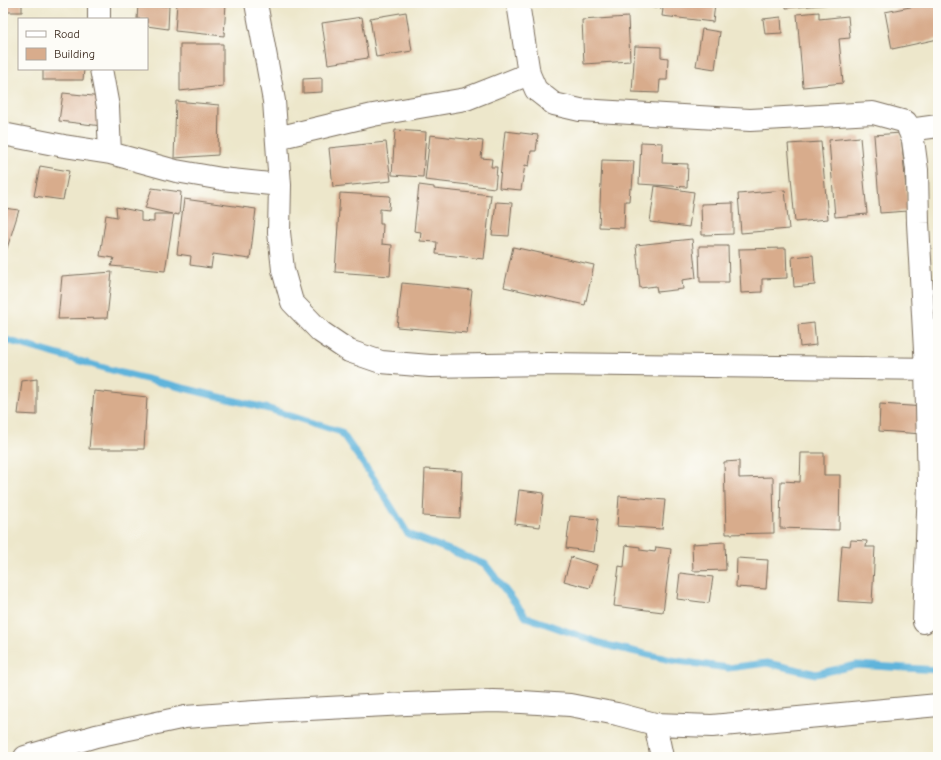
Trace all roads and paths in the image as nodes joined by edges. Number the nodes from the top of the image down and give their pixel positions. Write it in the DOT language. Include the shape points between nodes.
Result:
graph roads {
  1 [pos="99,3"];
  2 [pos="256,3"];
  3 [pos="518,3"];
  4 [pos="100,18"];
  5 [pos="101,70"];
  6 [pos="529,74"];
  7 [pos="938,126"];
  8 [pos="909,130"];
  9 [pos="3,134"];
  10 [pos="277,138"];
  11 [pos="110,153"];
  12 [pos="280,185"];
  13 [pos="932,369"];
  14 [pos="924,622"];
  15 [pos="938,705"];
  16 [pos="655,724"];
  17 [pos="25,757"];
  18 [pos="662,757"];
  1 -- 4 [label="street"];
  2 -- 10 [label="street" via="274,101"];
  3 -- 6 [label="street"];
  5 -- 11 [label="street" via="108,107"];
  6 -- 8 [label="street" via="536,90 554,104 580,110 750,120 873,113 906,122"];
  6 -- 10 [label="street" via="466,99 373,116"];
  7 -- 8 [label="street"];
  8 -- 13 [label="street" via="917,170 918,223"];
  9 -- 11 [label="street"];
  10 -- 12 [label="street"];
  11 -- 12 [label="street" via="176,171"];
  12 -- 13 [label="street" via="278,232 292,302 321,332 349,351 381,362 430,366 548,364"];
  13 -- 14 [label="street"];
  15 -- 16 [label="street" via="712,726"];
  16 -- 17 [label="street" via="570,705 493,701 269,711 185,717 96,736"];
  16 -- 18 [label="street"];
}
